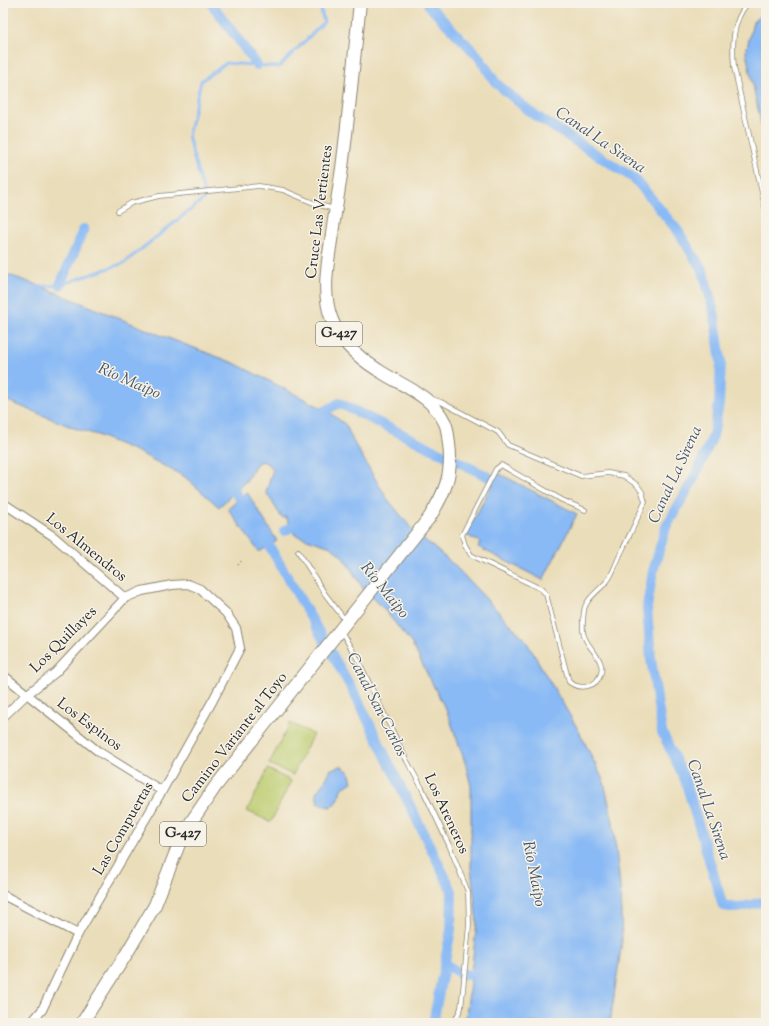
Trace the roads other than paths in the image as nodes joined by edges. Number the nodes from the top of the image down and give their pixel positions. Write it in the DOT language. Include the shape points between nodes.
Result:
graph roads {
  1 [pos="360,3"];
  2 [pos="748,3"];
  3 [pos="336,210"];
  4 [pos="118,211"];
  5 [pos="766,211"];
  6 [pos="424,396"];
  7 [pos="3,503"];
  8 [pos="585,510"];
  9 [pos="298,551"];
  10 [pos="125,598"];
  11 [pos="341,628"];
  12 [pos="240,648"];
  13 [pos="314,662"];
  14 [pos="3,676"];
  15 [pos="26,695"];
  16 [pos="3,717"];
  17 [pos="162,791"];
  18 [pos="3,895"];
  19 [pos="78,934"];
  20 [pos="31,1023"];
  21 [pos="82,1023"];
  22 [pos="454,1023"];
  1 -- 3 [label="main road, Cruce Las Vertientes / G-427"];
  2 -- 5 [label="lane" via="737,22 732,43 734,67"];
  3 -- 4 [label="lane" via="283,190 259,186 158,196 131,203"];
  3 -- 6 [label="main road, Cruce Las Vertientes / G-427" via="326,286 332,321 352,351 377,370"];
  6 -- 8 [label="lane" via="441,402 498,432 508,444 581,476 608,473 624,476 642,492 645,502 608,579 584,609 584,638 602,666 598,680 590,686 582,687 569,682 546,594 541,589 471,554 462,535 496,469 500,466"];
  6 -- 11 [label="main road, Cruce Las Vertientes / G-427" via="445,424 450,452 450,471 441,497 422,527"];
  7 -- 10 [label="street, Los Almendros" via="53,536"];
  9 -- 11 [label="lane, Los Areneros" via="325,594"];
  10 -- 12 [label="street, Los Almendros" via="142,591 172,585 188,584 200,588 226,613 236,628"];
  10 -- 15 [label="street, Los Quillayes" via="55,673"];
  11 -- 13 [label="main road, Cruce Las Vertientes / G-427"];
  11 -- 22 [label="lane, Los Areneros" via="422,788 468,892 466,967 461,1008"];
  12 -- 17 [label="street, Las Compuertas"];
  13 -- 21 [label="main road, Camino Variante al Toyo / G-427" via="215,787 183,834 156,905"];
  14 -- 15 [label="street, Los Espinos"];
  15 -- 16 [label="street, Los Quillayes"];
  15 -- 17 [label="street, Los Espinos" via="99,752"];
  17 -- 19 [label="street, Las Compuertas"];
  18 -- 19 [label="street"];
  19 -- 20 [label="street, Las Compuertas" via="42,1010"];
}
